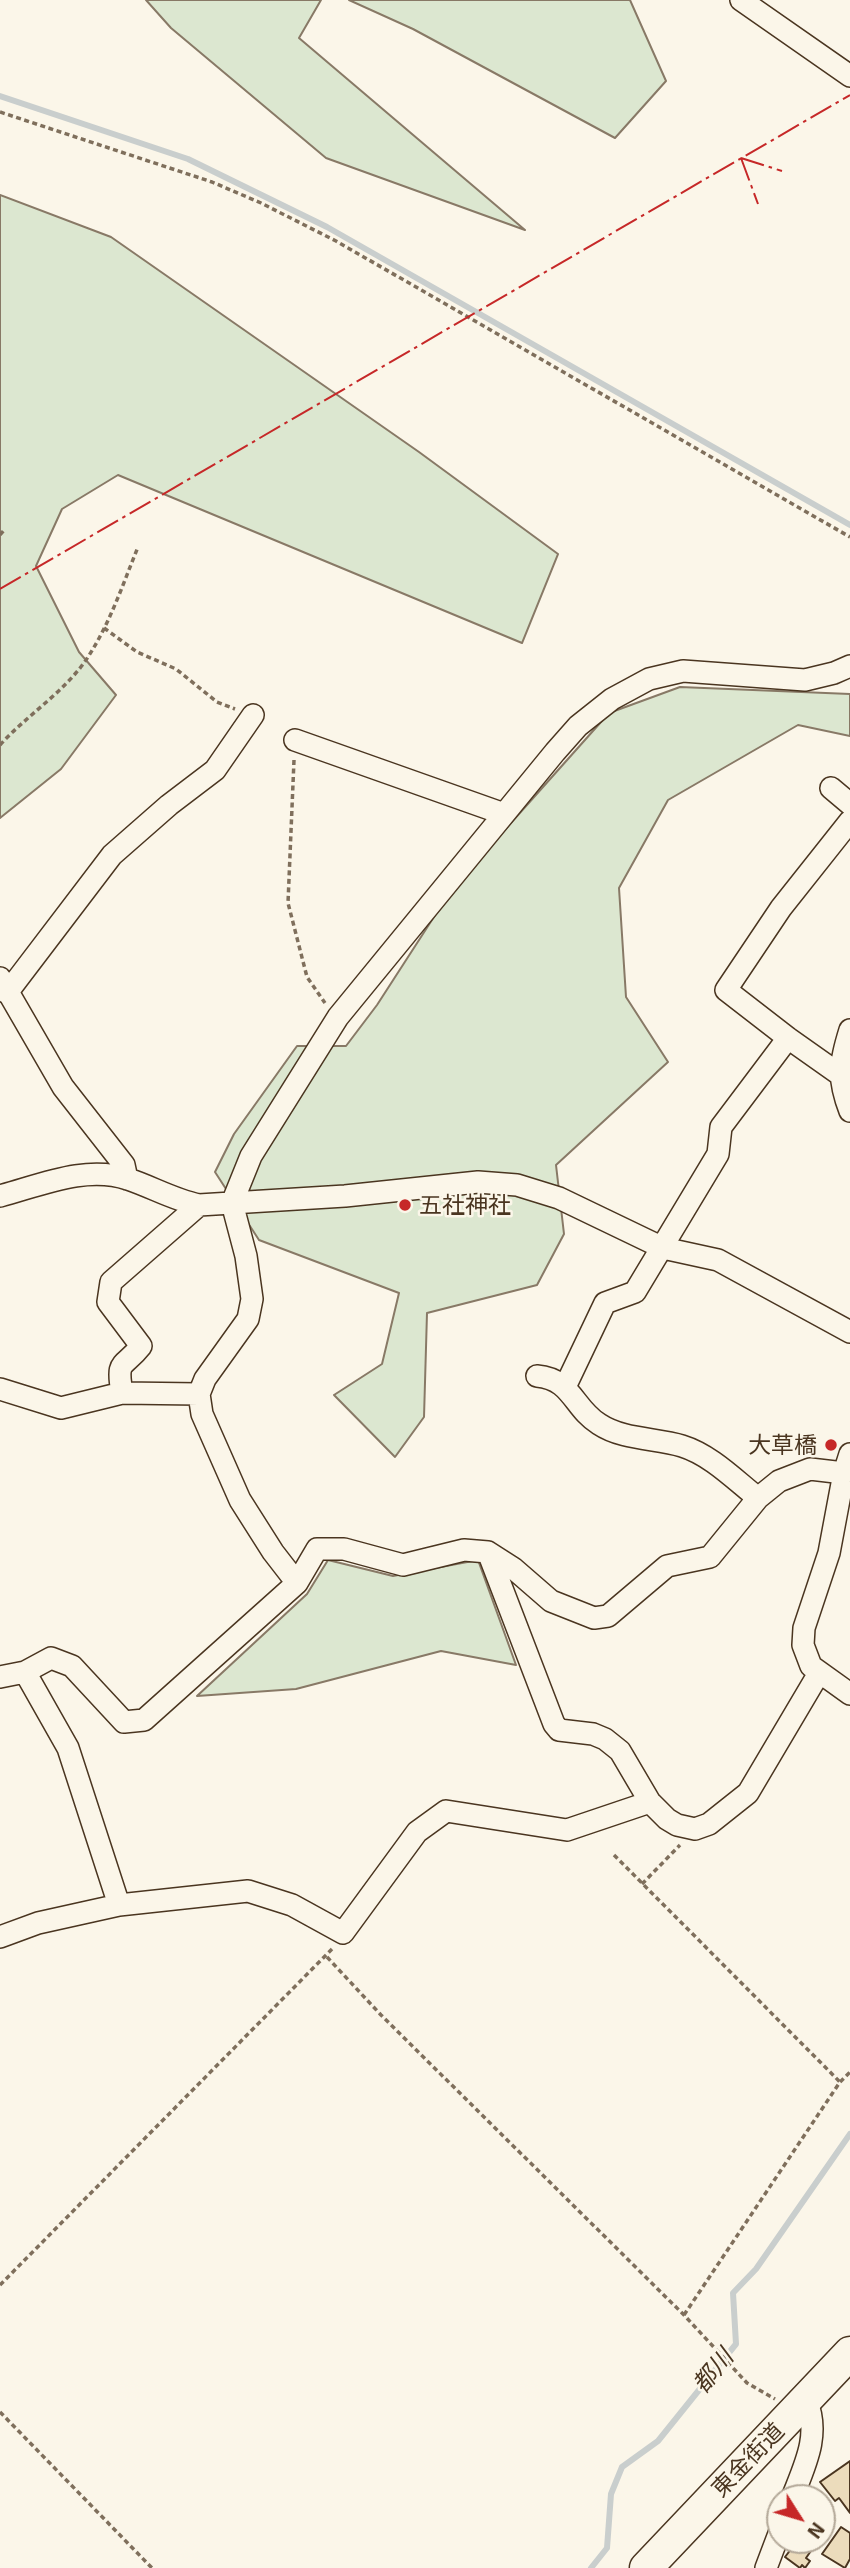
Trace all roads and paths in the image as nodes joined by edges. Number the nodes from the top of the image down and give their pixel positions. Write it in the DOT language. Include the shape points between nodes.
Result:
graph roads {
  1 [pos="741,0"];
  2 [pos="850,76"];
  3 [pos="0,112"];
  4 [pos="5,529"];
  5 [pos="0,535"];
  6 [pos="850,537"];
  7 [pos="138,547"];
  8 [pos="104,628"];
  9 [pos="850,666"];
  10 [pos="253,715"];
  11 [pos="295,740"];
  12 [pos="0,745"];
  13 [pos="831,788"];
  14 [pos="850,804"];
  15 [pos="504,814"];
  16 [pos="850,821"];
  17 [pos="4,986"];
  18 [pos="338,1017"];
  19 [pos="850,1030"];
  20 [pos="788,1038"];
  21 [pos="839,1074"];
  22 [pos="850,1111"];
  23 [pos="127,1179"];
  24 [pos="0,1196"];
  25 [pos="232,1203"];
  26 [pos="199,1205"];
  27 [pos="663,1248"];
  28 [pos="850,1332"];
  29 [pos="537,1376"];
  30 [pos="565,1387"];
  31 [pos="0,1390"];
  32 [pos="122,1393"];
  33 [pos="198,1394"];
  34 [pos="847,1464"];
  35 [pos="758,1498"];
  36 [pos="488,1552"];
  37 [pos="297,1583"];
  38 [pos="25,1672"];
  39 [pos="819,1673"];
  40 [pos="0,1677"];
  41 [pos="850,1694"];
  42 [pos="650,1801"];
  43 [pos="695,1829"];
  44 [pos="614,1855"];
  45 [pos="642,1884"];
  46 [pos="119,1905"];
  47 [pos="343,1933"];
  48 [pos="0,1937"];
  49 [pos="327,1956"];
  50 [pos="850,2072"];
  51 [pos="840,2082"];
  52 [pos="0,2285"];
  53 [pos="684,2315"];
  54 [pos="850,2353"];
  55 [pos="801,2405"];
  56 [pos="0,2412"];
  57 [pos="797,2484"];
  58 [pos="152,2568"];
  59 [pos="646,2568"];
  1 -- 2 [label="street"];
  3 -- 6 [label="path" via="261,203 336,241"];
  4 -- 5 [label="path"];
  7 -- 8 [label="path"];
  8 -- 10 [label="path" via="137,652 176,669 217,702"];
  8 -- 12 [label="path" via="67,682"];
  9 -- 15 [label="street" via="805,680 683,670 649,679 612,699 578,726"];
  10 -- 17 [label="street" via="215,770 112,855"];
  11 -- 15 [label="street"];
  11 -- 18 [label="path" via="288,903 307,977"];
  13 -- 14 [label="street"];
  15 -- 18 [label="street"];
  16 -- 20 [label="street" via="781,908 726,990"];
  17 -- 23 [label="street" via="63,1087 124,1165"];
  18 -- 25 [label="street" via="251,1156"];
  19 -- 21 [label="street"];
  20 -- 21 [label="street"];
  20 -- 27 [label="street" via="721,1127 718,1154"];
  21 -- 22 [label="street"];
  23 -- 24 [label="street" via="102,1173 76,1176"];
  23 -- 26 [label="street"];
  25 -- 26 [label="street"];
  25 -- 27 [label="street" via="478,1182 517,1185 559,1198"];
  25 -- 33 [label="street" via="252,1299 248,1319"];
  26 -- 32 [label="street" via="111,1282 108,1302 141,1346 120,1366"];
  27 -- 28 [label="street" via="718,1260"];
  27 -- 30 [label="street" via="635,1292 605,1303"];
  29 -- 30 [label="street" via="551,1377"];
  30 -- 35 [label="street" via="598,1424 693,1451"];
  31 -- 32 [label="street" via="61,1408"];
  32 -- 33 [label="street"];
  33 -- 37 [label="street" via="202,1414 240,1500"];
  34 -- 35 [label="street" via="794,1473"];
  34 -- 39 [label="street" via="829,1553 804,1628 806,1656"];
  35 -- 36 [label="street" via="710,1557 667,1566 608,1616 594,1618 551,1601"];
  36 -- 37 [label="street" via="464,1550 403,1565 344,1549 317,1549"];
  36 -- 42 [label="street" via="554,1724 568,1733 593,1734 620,1751"];
  37 -- 38 [label="street" via="144,1720 124,1722 72,1666 51,1658"];
  38 -- 40 [label="street"];
  38 -- 46 [label="street" via="68,1748"];
  39 -- 41 [label="street"];
  39 -- 43 [label="street" via="748,1793 709,1824"];
  42 -- 43 [label="street" via="667,1819"];
  42 -- 47 [label="street" via="567,1830 446,1811 417,1832"];
  43 -- 45 [label="path"];
  44 -- 45 [label="path"];
  45 -- 51 [label="path"];
  46 -- 47 [label="street" via="248,1891 292,1905"];
  46 -- 48 [label="street" via="38,1923"];
  47 -- 49 [label="path"];
  49 -- 52 [label="path"];
  49 -- 53 [label="path"];
  50 -- 51 [label="path"];
  51 -- 53 [label="path"];
  53 -- 55 [label="path" via="747,2384"];
  54 -- 55 [label="highway, 東金街道"];
  55 -- 57 [label="street" via="809,2408 812,2447"];
  55 -- 59 [label="highway, 東金街道"];
  56 -- 58 [label="path"];
}
